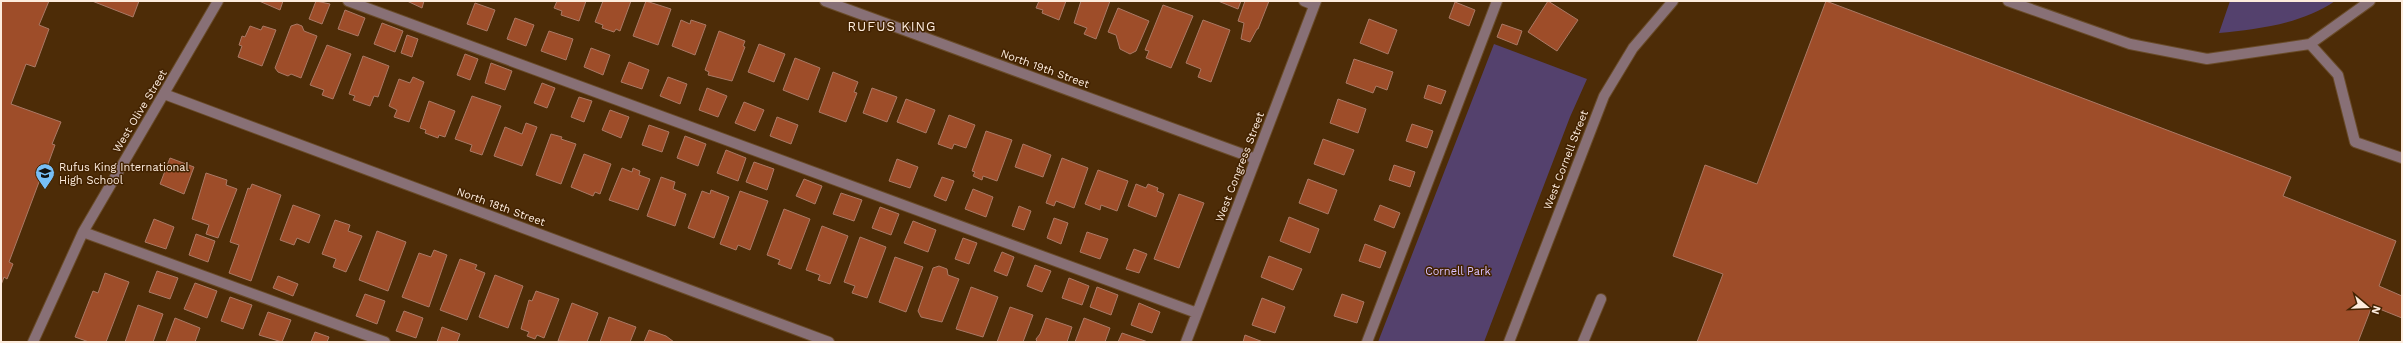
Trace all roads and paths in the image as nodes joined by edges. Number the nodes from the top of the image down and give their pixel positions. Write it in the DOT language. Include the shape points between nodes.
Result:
graph roads {
  1 [pos="218,1"];
  2 [pos="348,1"];
  3 [pos="825,1"];
  4 [pos="1304,1"];
  5 [pos="1497,1"];
  6 [pos="1672,1"];
  7 [pos="2008,1"];
  8 [pos="2370,1"];
  9 [pos="1315,3"];
  10 [pos="2310,44"];
  11 [pos="164,94"];
  12 [pos="2402,158"];
  13 [pos="1256,159"];
  14 [pos="83,232"];
  15 [pos="1602,299"];
  16 [pos="1197,313"];
  17 [pos="33,342"];
  18 [pos="385,342"];
  19 [pos="829,342"];
  20 [pos="1186,342"];
  21 [pos="1367,342"];
  22 [pos="1509,342"];
  23 [pos="1583,342"];
  1 -- 11 [label="street, West Olive Street"];
  2 -- 16 [label="street"];
  3 -- 13 [label="street, North 19th Street"];
  4 -- 9 [label="street"];
  5 -- 21 [label="street"];
  6 -- 22 [label="street, West Cornell Street" via="1632,48 1604,96"];
  7 -- 10 [label="street" via="2130,44 2207,58"];
  8 -- 10 [label="street"];
  9 -- 13 [label="street, West Congress Street"];
  10 -- 12 [label="street" via="2338,75 2355,142"];
  11 -- 14 [label="street, West Olive Street"];
  11 -- 19 [label="street, North 18th Street"];
  13 -- 16 [label="street, West Congress Street"];
  14 -- 17 [label="street, West Olive Street"];
  14 -- 18 [label="street"];
  15 -- 23 [label="street"];
  16 -- 20 [label="street, West Congress Street"];
}
